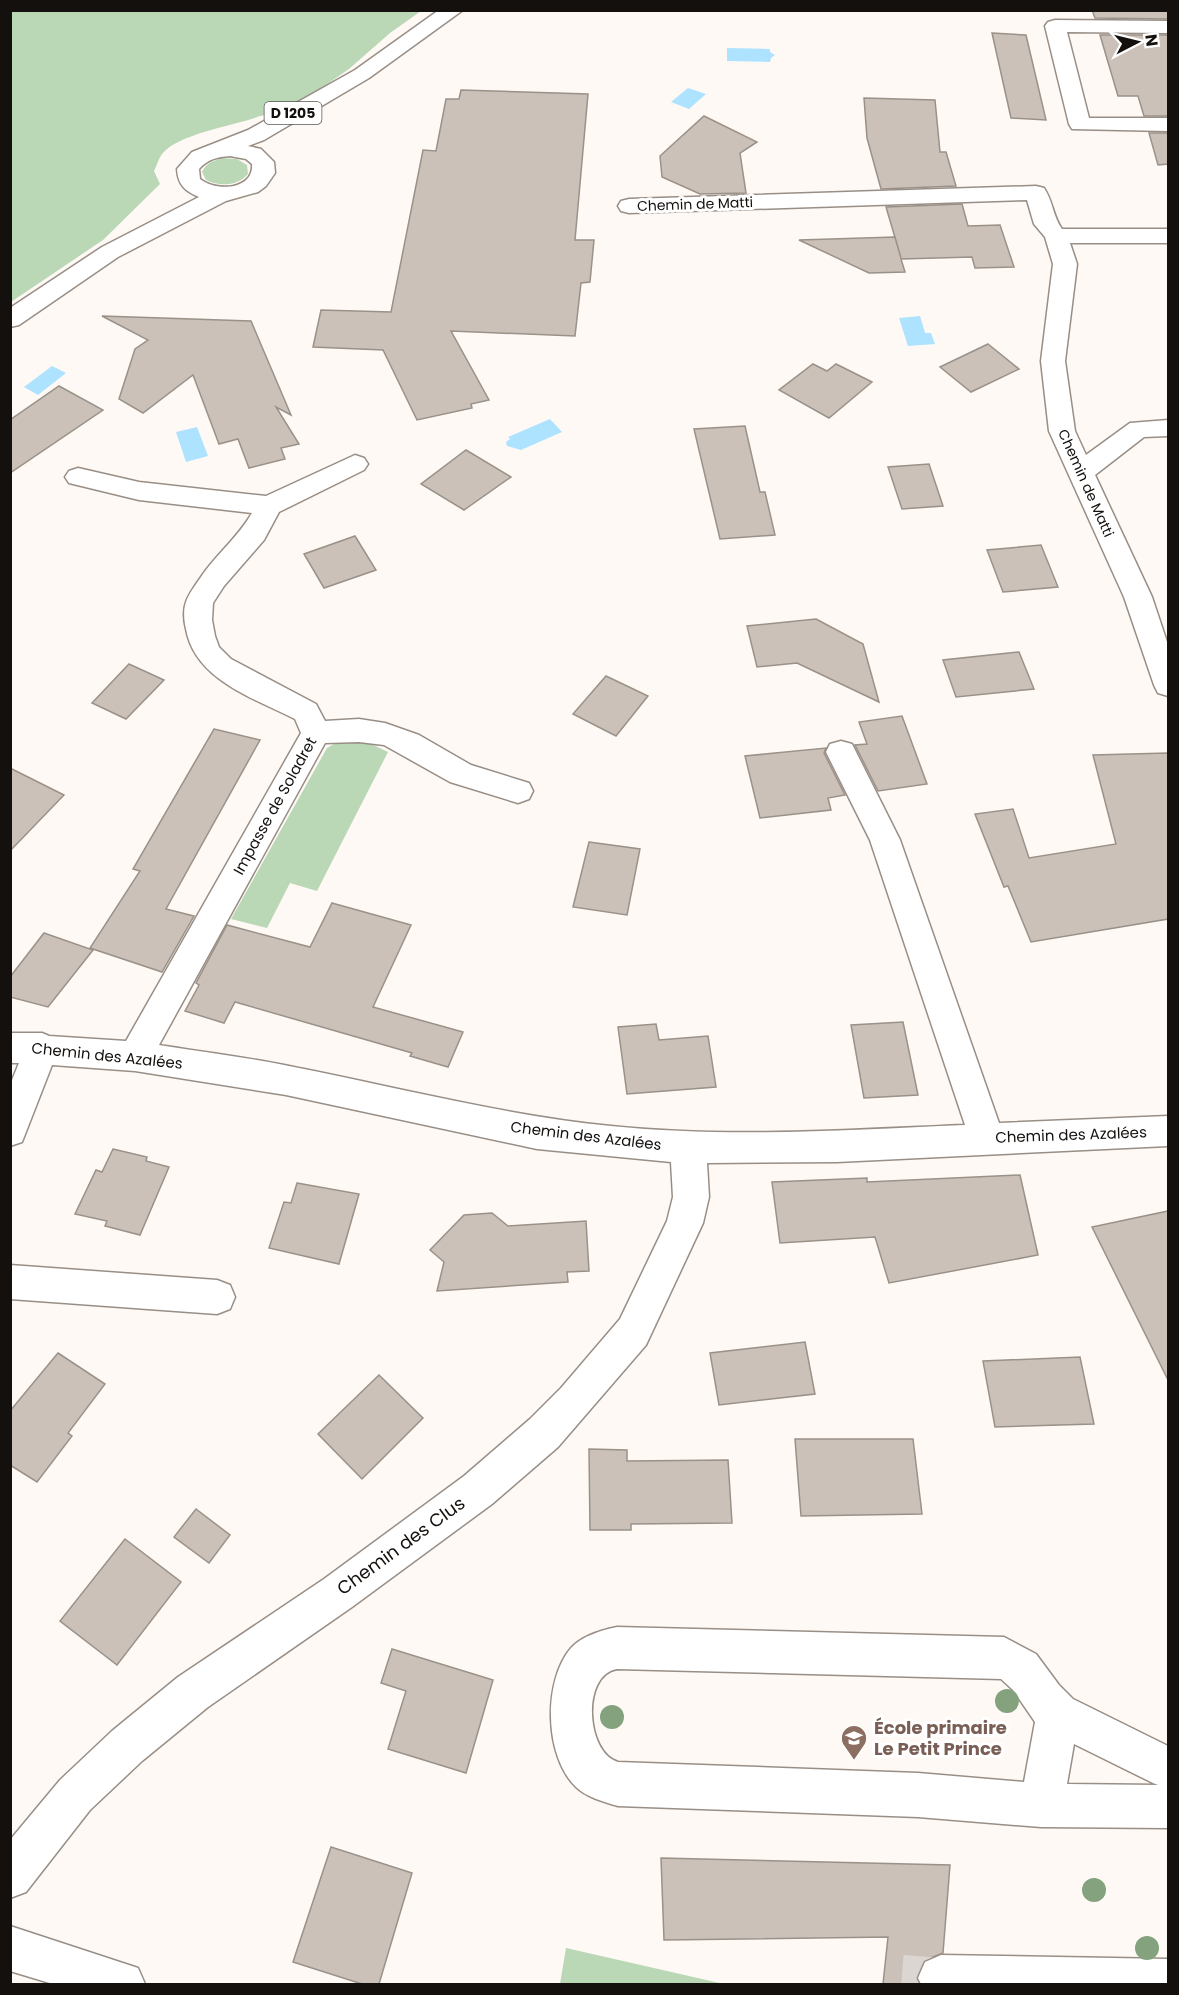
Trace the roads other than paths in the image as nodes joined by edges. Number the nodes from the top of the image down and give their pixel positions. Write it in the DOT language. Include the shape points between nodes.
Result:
graph roads {
  1 [pos="453,10"];
  2 [pos="1168,27"];
  3 [pos="362,74"];
  4 [pos="1168,125"];
  5 [pos="223,149"];
  6 [pos="277,152"];
  7 [pos="175,190"];
  8 [pos="222,194"];
  9 [pos="629,206"];
  10 [pos="1056,236"];
  11 [pos="1168,236"];
  12 [pos="110,252"];
  13 [pos="10,320"];
  14 [pos="1168,428"];
  15 [pos="355,464"];
  16 [pos="1081,472"];
  17 [pos="78,477"];
  18 [pos="269,506"];
  19 [pos="1168,686"];
  20 [pos="316,733"];
  21 [pos="841,752"];
  22 [pos="518,790"];
  23 [pos="26,1048"];
  24 [pos="135,1056"];
  25 [pos="10,1131"];
  26 [pos="1168,1131"];
  27 [pos="987,1138"];
  28 [pos="688,1148"];
  29 [pos="10,1282"];
  30 [pos="217,1297"];
  31 [pos="1058,1714"];
  32 [pos="1168,1768"];
  33 [pos="1041,1805"];
  34 [pos="1168,1807"];
  35 [pos="10,1876"];
  36 [pos="10,1948"];
  37 [pos="941,1978"];
  38 [pos="1168,1982"];
  39 [pos="122,1984"];
  1 -- 3 [label="street, D 1205"];
  2 -- 4 [label="street" via="1054,26 1080,124"];
  3 -- 5 [label="street, D 1205" via="256,135"];
  3 -- 6 [label="street"];
  5 -- 6 [label="street" via="257,156"];
  5 -- 7 [label="street" via="197,158"];
  6 -- 8 [label="street" via="262,177 251,186"];
  7 -- 8 [label="street" via="192,185"];
  7 -- 12 [label="street"];
  8 -- 12 [label="street"];
  9 -- 10 [label="street, Chemin de Matti" via="1036,193 1046,224"];
  10 -- 11 [label="street"];
  10 -- 16 [label="street, Chemin de Matti" via="1065,264 1053,361 1062,431"];
  12 -- 13 [label="street"];
  14 -- 16 [label="street" via="1139,429"];
  15 -- 18 [label="street"];
  16 -- 19 [label="street, Chemin de Matti" via="1137,597"];
  17 -- 18 [label="street" via="139,491"];
  18 -- 20 [label="street, Impasse de Soladret" via="254,533 214,579 199,603 201,636 207,652 221,667 306,712"];
  20 -- 22 [label="street" via="354,730 386,734 478,781"];
  20 -- 24 [label="street, Impasse de Soladret"];
  21 -- 27 [label="street" via="885,840"];
  23 -- 24 [label="street, Chemin des Azalées"];
  23 -- 25 [label="street"];
  24 -- 28 [label="street, Chemin des Azalées" via="286,1080 537,1132"];
  26 -- 27 [label="street, Chemin des Azalées"];
  27 -- 28 [label="street, Chemin des Azalées"];
  28 -- 35 [label="street, Chemin des Clus" via="691,1197 685,1223 633,1332 574,1401 544,1433 478,1490 338,1593 193,1692 127,1746 75,1795"];
  29 -- 30 [label="street"];
  31 -- 32 [label="street"];
  31 -- 33 [label="street"];
  31 -- 33 [label="street" via="1026,1671 1004,1658 617,1647 593,1656 583,1666 574,1690 574,1736 582,1760 597,1778 618,1784 918,1795"];
  33 -- 34 [label="street"];
  36 -- 39 [label="street"];
  37 -- 38 [label="street"];
}
